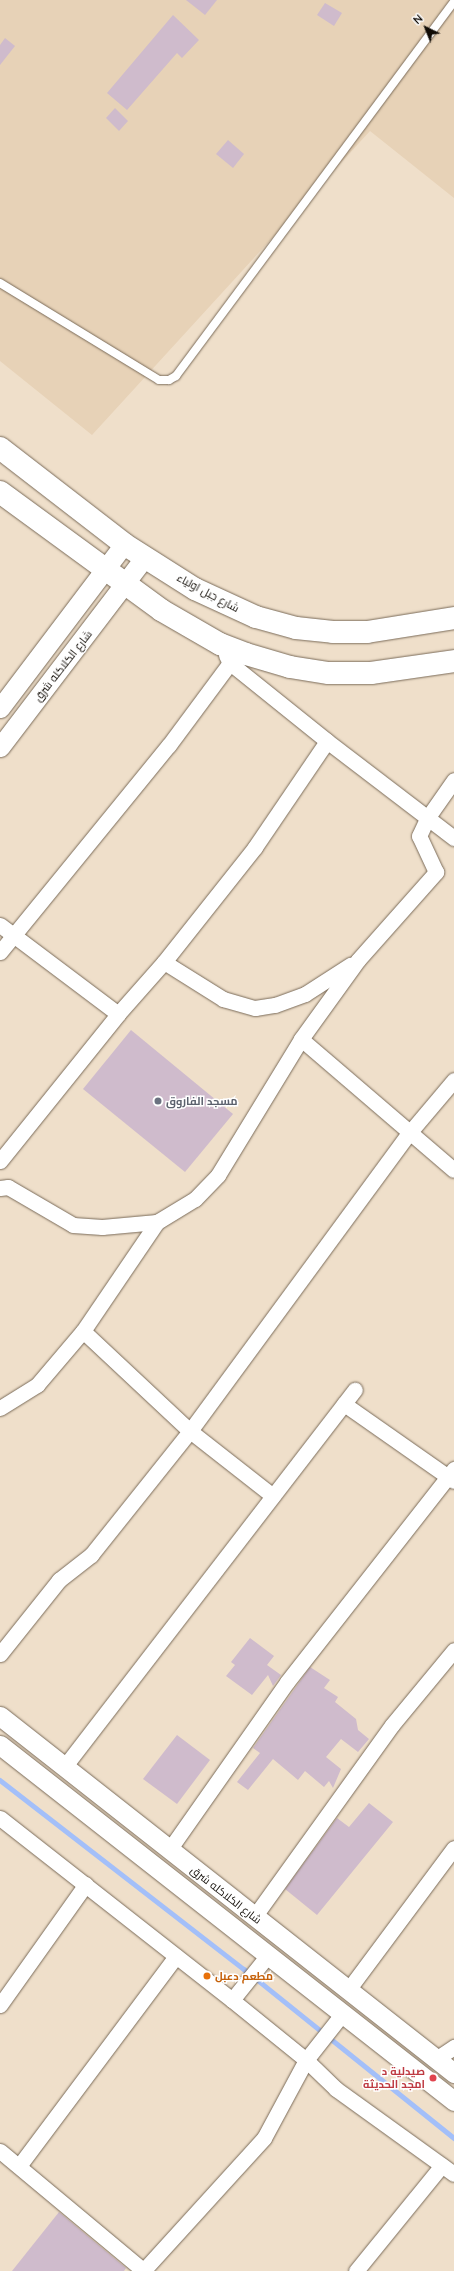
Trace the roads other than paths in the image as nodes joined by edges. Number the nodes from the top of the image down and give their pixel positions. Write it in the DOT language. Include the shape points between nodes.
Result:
graph roads {
  1 [pos="454,2"];
  2 [pos="0,283"];
  3 [pos="0,448"];
  4 [pos="0,492"];
  5 [pos="124,544"];
  6 [pos="144,558"];
  7 [pos="104,570"];
  8 [pos="124,585"];
  9 [pos="454,618"];
  10 [pos="225,654"];
  11 [pos="454,661"];
  12 [pos="0,708"];
  13 [pos="327,741"];
  14 [pos="0,747"];
  15 [pos="454,780"];
  16 [pos="428,817"];
  17 [pos="454,838"];
  18 [pos="0,925"];
  19 [pos="13,935"];
  20 [pos="0,952"];
  21 [pos="358,960"];
  22 [pos="164,962"];
  23 [pos="118,1014"];
  24 [pos="301,1039"];
  25 [pos="454,1080"];
  26 [pos="410,1132"];
  27 [pos="0,1161"];
  28 [pos="454,1170"];
  29 [pos="0,1188"];
  30 [pos="157,1222"];
  31 [pos="84,1331"];
  32 [pos="355,1390"];
  33 [pos="344,1404"];
  34 [pos="0,1408"];
  35 [pos="190,1431"];
  36 [pos="452,1476"];
  37 [pos="273,1496"];
  38 [pos="454,1650"];
  39 [pos="0,1654"];
  40 [pos="0,1716"];
  41 [pos="0,1745"];
  42 [pos="65,1766"];
  43 [pos="0,1818"];
  44 [pos="454,1848"];
  45 [pos="169,1850"];
  46 [pos="86,1884"];
  47 [pos="254,1917"];
  48 [pos="268,1955"];
  49 [pos="176,1956"];
  50 [pos="348,1990"];
  51 [pos="232,2000"];
  52 [pos="0,2004"];
  53 [pos="343,2012"];
  54 [pos="454,2047"];
  55 [pos="436,2059"];
  56 [pos="306,2060"];
  57 [pos="454,2073"];
  58 [pos="454,2101"];
  59 [pos="0,2151"];
  60 [pos="442,2165"];
  61 [pos="19,2166"];
  62 [pos="454,2174"];
  63 [pos="143,2271"];
  64 [pos="356,2271"];
  1 -- 2 [label="lane" via="176,376 169,380 159,380"];
  3 -- 5 [label="highway, شارع جبل اولياء"];
  4 -- 7 [label="highway"];
  5 -- 6 [label="highway, شارع جبل اولياء"];
  5 -- 7 [label="street"];
  6 -- 8 [label="street, شارع الكلاكله شرق"];
  6 -- 9 [label="highway, شارع جبل اولياء" via="226,605 256,617 296,628 367,632"];
  7 -- 8 [label="highway"];
  7 -- 12 [label="street"];
  8 -- 10 [label="highway"];
  8 -- 14 [label="street, شارع الكلاكله شرق"];
  10 -- 11 [label="highway" via="329,673 371,673"];
  10 -- 13 [label="street"];
  10 -- 19 [label="street" via="169,745"];
  13 -- 16 [label="street"];
  13 -- 22 [label="street" via="255,847"];
  15 -- 16 [label="street"];
  16 -- 17 [label="street"];
  16 -- 21 [label="street" via="419,836 436,872"];
  18 -- 19 [label="street"];
  19 -- 20 [label="street"];
  19 -- 23 [label="street"];
  21 -- 22 [label="street" via="304,994 275,1005 255,1008 223,999"];
  21 -- 24 [label="street"];
  22 -- 23 [label="street"];
  23 -- 27 [label="street"];
  24 -- 26 [label="street"];
  24 -- 30 [label="street" via="218,1176 195,1200"];
  25 -- 26 [label="street"];
  26 -- 28 [label="street"];
  26 -- 35 [label="street"];
  29 -- 30 [label="street" via="8,1187 73,1224 102,1227"];
  30 -- 31 [label="street"];
  31 -- 34 [label="street" via="37,1385"];
  31 -- 35 [label="street"];
  32 -- 33 [label="street"];
  33 -- 36 [label="street"];
  33 -- 37 [label="street"];
  35 -- 37 [label="street"];
  35 -- 39 [label="street" via="91,1555 59,1580"];
  36 -- 45 [label="street" via="287,1682"];
  37 -- 42 [label="street"];
  38 -- 47 [label="street" via="392,1725"];
  40 -- 42 [label="street, شارع الكلاكله شرق"];
  41 -- 48 [label="street, شارع الكلاكله شرق"];
  42 -- 45 [label="street, شارع الكلاكله شرق"];
  43 -- 46 [label="street"];
  44 -- 50 [label="street"];
  45 -- 47 [label="street, شارع الكلاكله شرق"];
  46 -- 49 [label="street"];
  46 -- 52 [label="street"];
  47 -- 50 [label="street, شارع الكلاكله شرق"];
  48 -- 51 [label="street"];
  48 -- 53 [label="street, شارع الكلاكله شرق"];
  49 -- 51 [label="street"];
  49 -- 61 [label="street"];
  50 -- 55 [label="street, شارع الكلاكله شرق"];
  51 -- 56 [label="street"];
  53 -- 56 [label="street"];
  53 -- 58 [label="street, شارع الكلاكله شرق"];
  54 -- 55 [label="street"];
  55 -- 57 [label="street, شارع الكلاكله شرق"];
  56 -- 60 [label="street" via="336,2090"];
  56 -- 63 [label="street" via="264,2138"];
  59 -- 61 [label="street"];
  60 -- 62 [label="street"];
  60 -- 64 [label="street"];
  61 -- 63 [label="street"];
}
